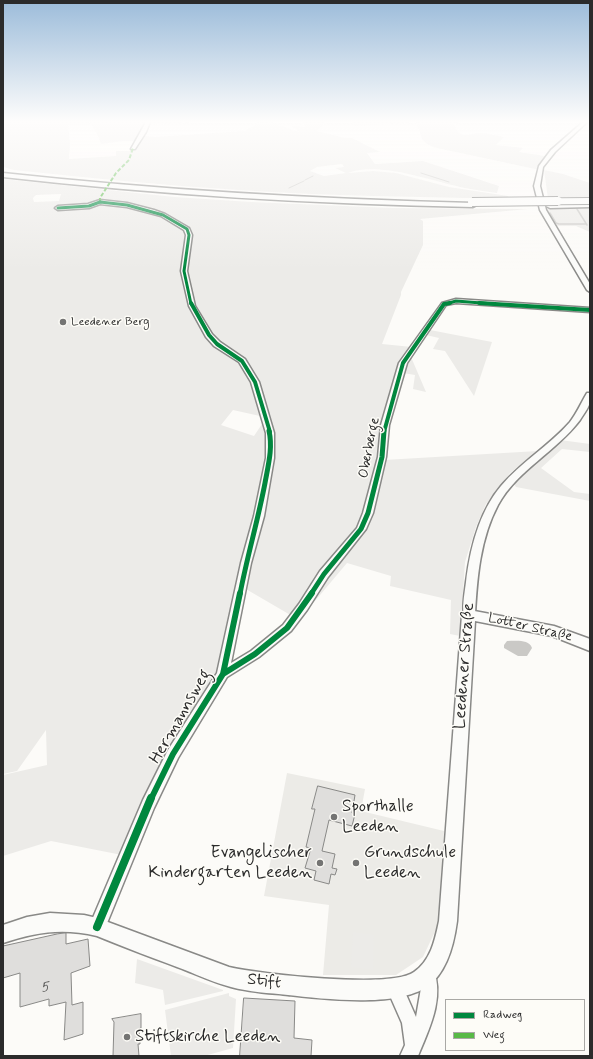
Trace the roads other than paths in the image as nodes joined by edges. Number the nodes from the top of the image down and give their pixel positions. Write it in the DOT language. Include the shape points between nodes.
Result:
graph roads {
  1 [pos="7,171"];
  2 [pos="540,171"];
  3 [pos="3,175"];
  4 [pos="590,201"];
  5 [pos="473,203"];
  6 [pos="590,205"];
  7 [pos="58,208"];
  8 [pos="590,290"];
  9 [pos="590,310"];
  10 [pos="590,395"];
  11 [pos="469,615"];
  12 [pos="590,645"];
  13 [pos="223,674"];
  14 [pos="97,927"];
  15 [pos="3,934"];
  16 [pos="428,974"];
  17 [pos="395,989"];
  18 [pos="411,1050"];
  1 -- 5 [label="highway" via="258,195"];
  2 -- 8 [label="street" via="537,186 543,210"];
  3 -- 5 [label="highway" via="178,193 335,202"];
  4 -- 5 [label="highway, bridge"];
  5 -- 6 [label="highway"];
  7 -- 13 [label="street, Hermannsweg" via="89,206 100,202 152,211 187,229 189,235 184,271 192,306 209,335 217,344 242,361 255,382 270,432 270,458"];
  9 -- 13 [label="street, Oberberge" via="456,301 444,304 403,363 385,425 382,457 368,513 361,529 324,574 287,628 255,654"];
  10 -- 11 [label="street, Leedener Straße" via="574,421 515,476 490,509 474,564"];
  11 -- 12 [label="main road, Lotter Straße" via="554,631"];
  11 -- 16 [label="main road, Leedener Straße" via="448,921 442,949"];
  13 -- 14 [label="street, Hermannsweg" via="173,754 148,805"];
  14 -- 15 [label="main road" via="67,921 47,922"];
  14 -- 17 [label="main road, Stift" via="242,980 326,989"];
  16 -- 17 [label="main road, Stift" via="412,985"];
  16 -- 18 [label="street" via="426,1014"];
  17 -- 18 [label="street" via="410,1022"];
}
